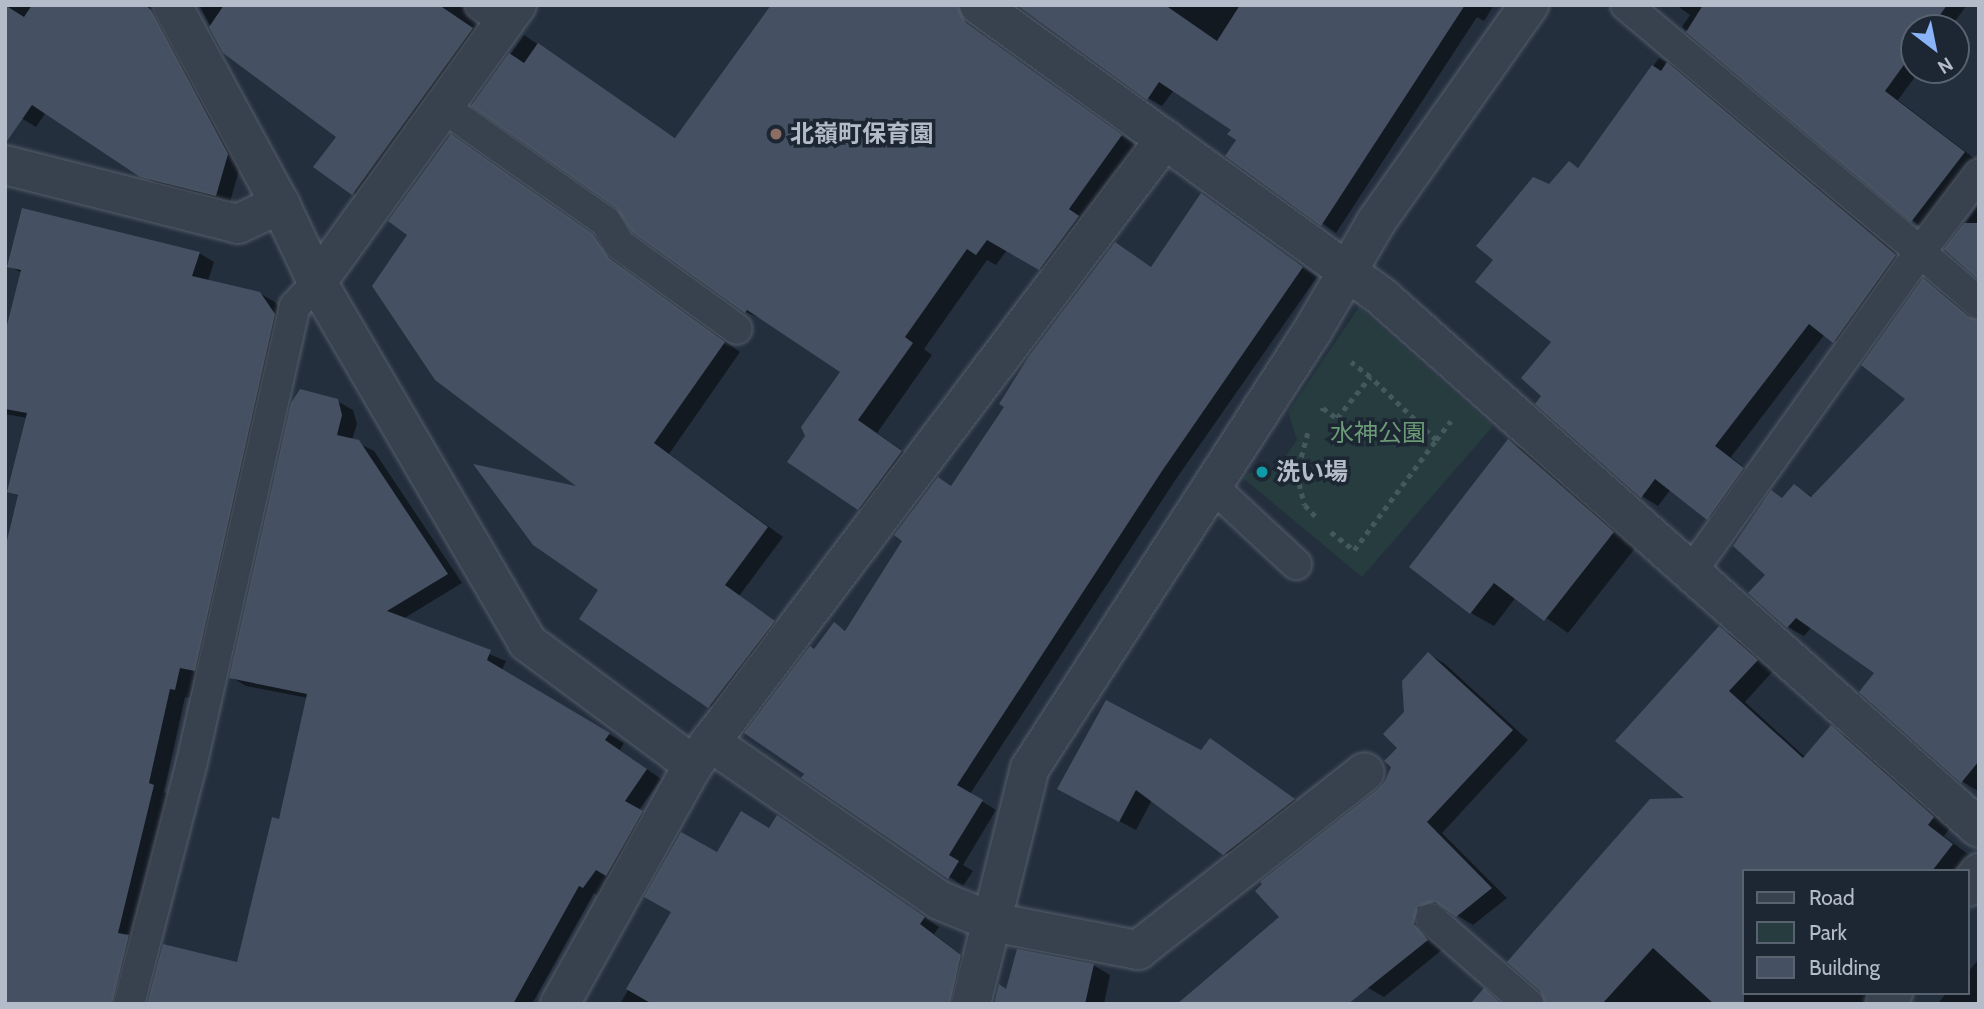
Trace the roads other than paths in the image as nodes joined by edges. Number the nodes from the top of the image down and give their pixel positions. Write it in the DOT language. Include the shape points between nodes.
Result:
graph roads {
  1 [pos="172,5"];
  2 [pos="979,5"];
  3 [pos="1529,5"];
  4 [pos="1626,5"];
  5 [pos="501,11"];
  6 [pos="443,107"];
  7 [pos="1165,139"];
  8 [pos="5,166"];
  9 [pos="1979,174"];
  10 [pos="280,204"];
  11 [pos="1920,252"];
  12 [pos="1348,272"];
  13 [pos="317,282"];
  14 [pos="1979,303"];
  15 [pos="737,329"];
  16 [pos="1212,486"];
  17 [pos="1296,564"];
  18 [pos="1690,573"];
  19 [pos="701,754"];
  20 [pos="1365,772"];
  21 [pos="1979,828"];
  22 [pos="1431,919"];
  23 [pos="992,922"];
  24 [pos="129,1004"];
  25 [pos="559,1004"];
  26 [pos="971,1004"];
  27 [pos="1528,1004"];
  1 -- 10 [label="street"];
  2 -- 7 [label="street"];
  3 -- 12 [label="street" via="1376,222"];
  4 -- 11 [label="lane"];
  5 -- 6 [label="street"];
  6 -- 13 [label="street"];
  6 -- 15 [label="lane" via="607,222 619,244"];
  7 -- 12 [label="street"];
  7 -- 19 [label="street"];
  8 -- 10 [label="street" via="237,224"];
  9 -- 11 [label="lane"];
  10 -- 13 [label="street"];
  11 -- 14 [label="lane"];
  11 -- 18 [label="lane"];
  12 -- 16 [label="street"];
  12 -- 18 [label="street" via="1382,297"];
  13 -- 19 [label="street" via="527,642"];
  13 -- 24 [label="lane" via="295,306 192,762"];
  16 -- 17 [label="lane"];
  16 -- 23 [label="street" via="1030,768"];
  18 -- 21 [label="street"];
  19 -- 23 [label="street" via="939,900"];
  19 -- 25 [label="street"];
  20 -- 23 [label="street" via="1138,950"];
  22 -- 27 [label="lane"];
  23 -- 26 [label="street"];
}
